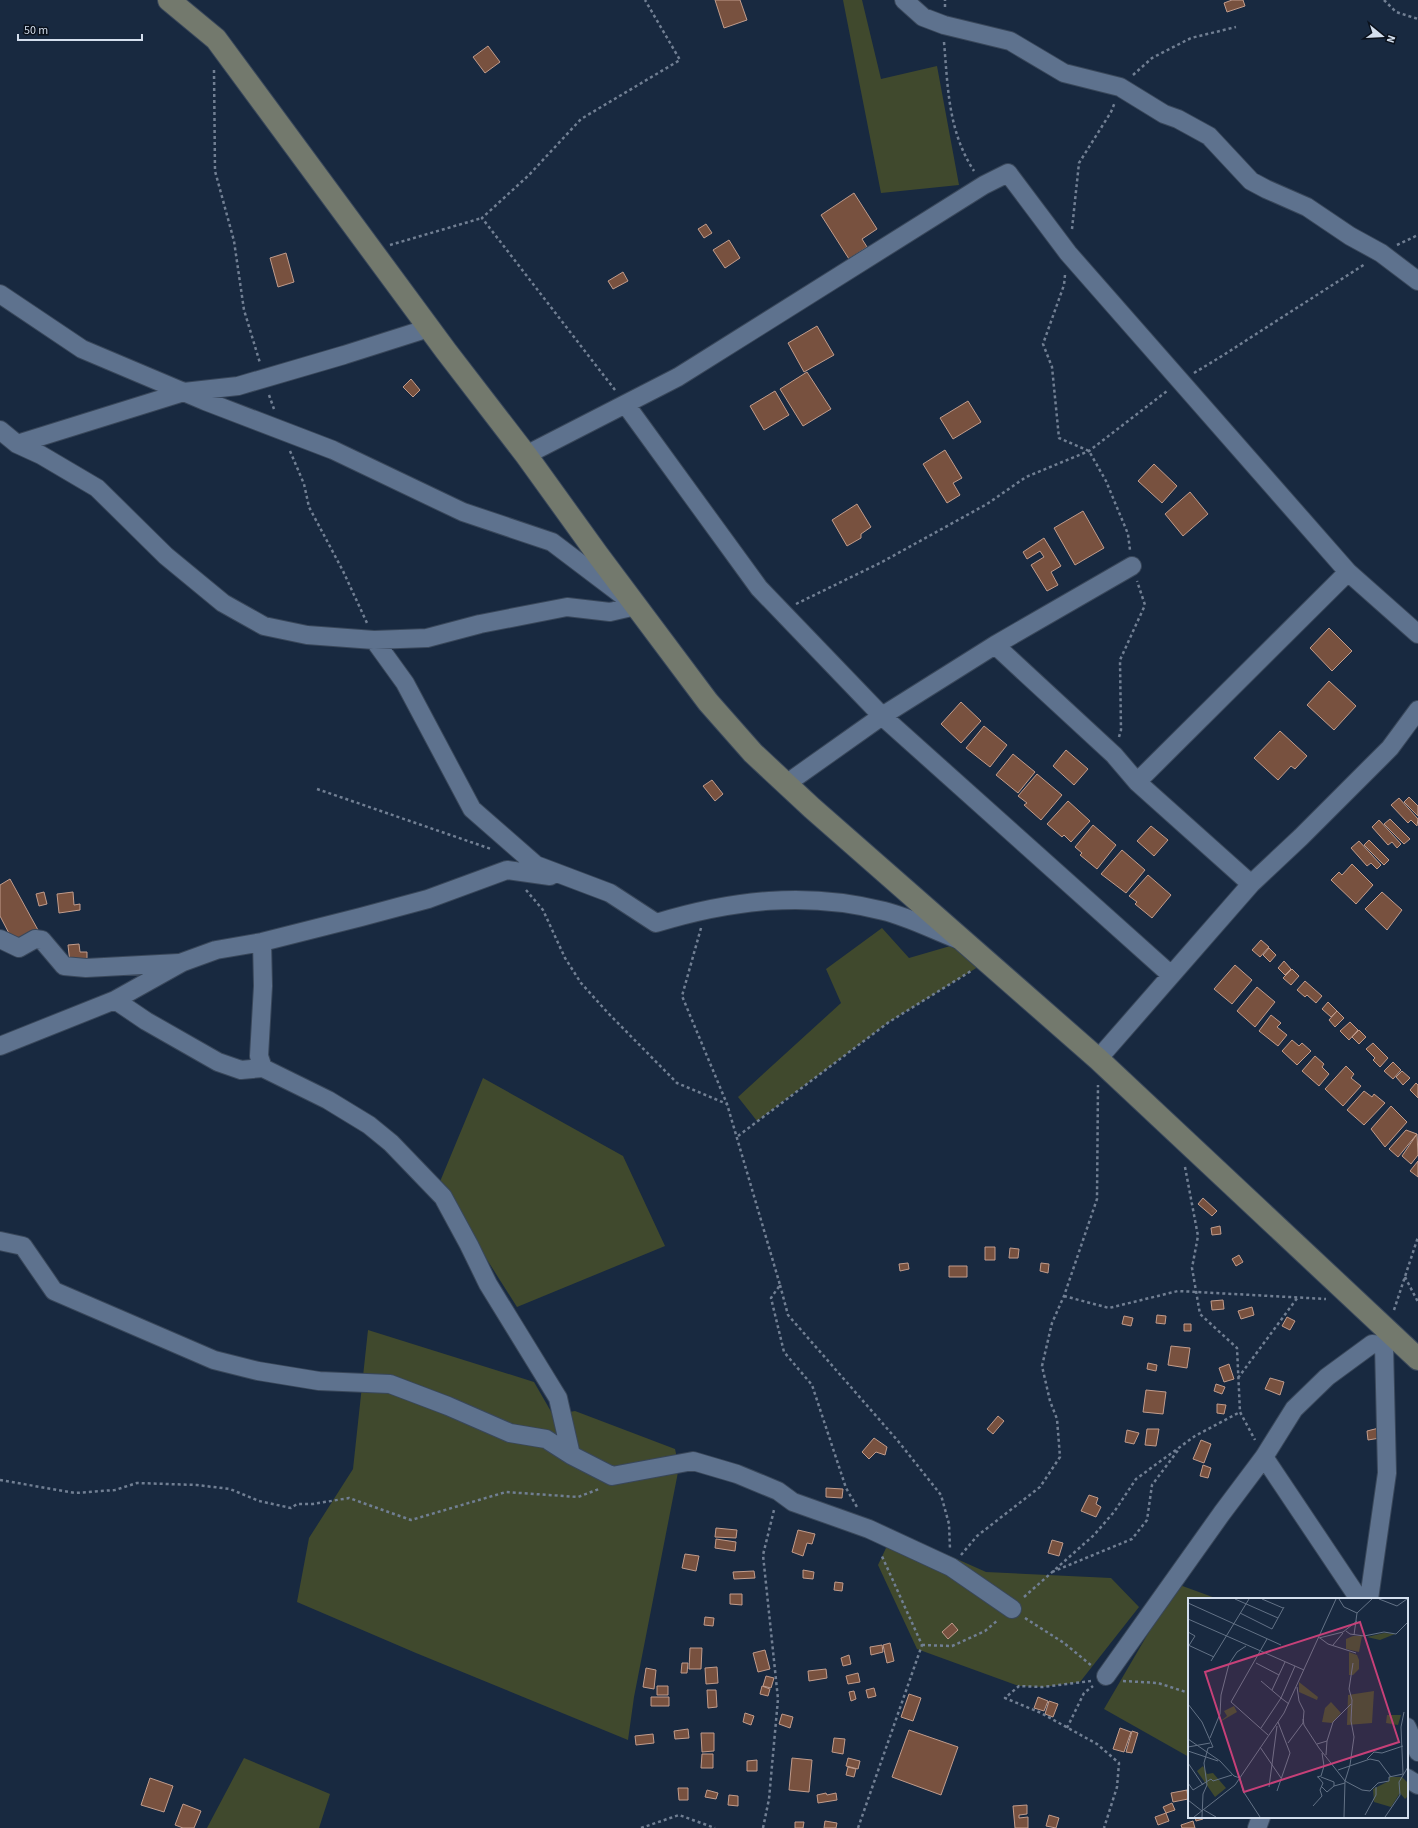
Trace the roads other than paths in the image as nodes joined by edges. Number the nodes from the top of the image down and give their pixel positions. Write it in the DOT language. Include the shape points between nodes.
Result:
graph roads {
  1 [pos="168,0"];
  2 [pos="904,0"];
  3 [pos="1418,281"];
  4 [pos="0,294"];
  5 [pos="429,328"];
  6 [pos="184,392"];
  7 [pos="626,405"];
  8 [pos="0,430"];
  9 [pos="17,444"];
  10 [pos="526,455"];
  11 [pos="1132,566"];
  12 [pos="1348,572"];
  13 [pos="636,606"];
  14 [pos="1418,634"];
  15 [pos="374,640"];
  16 [pos="995,644"];
  17 [pos="1418,710"];
  18 [pos="882,716"];
  19 [pos="1137,782"];
  20 [pos="786,784"];
  21 [pos="580,881"];
  22 [pos="1251,884"];
  23 [pos="0,939"];
  24 [pos="262,942"];
  25 [pos="964,942"];
  26 [pos="183,962"];
  27 [pos="1171,975"];
  28 [pos="114,1000"];
  29 [pos="0,1046"];
  30 [pos="1098,1059"];
  31 [pos="263,1068"];
  32 [pos="0,1241"];
  33 [pos="1386,1339"];
  34 [pos="1418,1359"];
  35 [pos="571,1455"];
  36 [pos="1264,1457"];
  37 [pos="1359,1598"];
  38 [pos="1369,1598"];
  39 [pos="1012,1609"];
  40 [pos="1106,1676"];
  41 [pos="1408,1729"];
  42 [pos="1418,1752"];
  43 [pos="1408,1779"];
  44 [pos="1418,1785"];
  45 [pos="1261,1818"];
  46 [pos="1257,1828"];
  1 -- 5 [label="street" via="216,39"];
  2 -- 3 [label="street" via="923,17 944,25 1010,41 1064,73 1120,87 1164,114 1209,136 1251,181 1307,207 1350,236 1381,252"];
  4 -- 6 [label="street" via="82,349"];
  5 -- 6 [label="street" via="238,386"];
  5 -- 10 [label="street"];
  6 -- 9 [label="street"];
  6 -- 13 [label="street" via="334,450 463,512 552,542"];
  7 -- 10 [label="street"];
  7 -- 12 [label="street" via="678,377 984,185 1008,173 1068,253"];
  7 -- 18 [label="street" via="759,588"];
  8 -- 9 [label="street"];
  9 -- 15 [label="street" via="97,488 166,556 223,603 264,626 307,635"];
  10 -- 13 [label="street"];
  11 -- 16 [label="street"];
  12 -- 14 [label="street"];
  12 -- 19 [label="street"];
  13 -- 15 [label="street" via="610,612 567,607 480,624 427,638"];
  13 -- 20 [label="street" via="708,702"];
  15 -- 21 [label="street" via="405,683 472,809 536,865"];
  16 -- 18 [label="street"];
  16 -- 19 [label="street" via="1114,755"];
  17 -- 22 [label="street" via="1390,748"];
  18 -- 20 [label="street"];
  18 -- 27 [label="street"];
  19 -- 22 [label="street"];
  20 -- 25 [label="street"];
  21 -- 24 [label="street" via="507,870 428,899"];
  21 -- 25 [label="street" via="610,893 656,923 732,904 791,899 836,902 884,911"];
  22 -- 27 [label="street"];
  23 -- 26 [label="street" via="19,948 35,939 42,940 64,966 86,968"];
  24 -- 26 [label="street" via="216,950"];
  24 -- 31 [label="street" via="263,986 259,1056"];
  25 -- 30 [label="street"];
  26 -- 28 [label="street"];
  27 -- 30 [label="street"];
  28 -- 29 [label="street"];
  28 -- 31 [label="street" via="218,1062 241,1070"];
  30 -- 33 [label="street" via="1354,1300"];
  31 -- 35 [label="street" via="328,1100 369,1125 391,1143 443,1197 488,1284 558,1398"];
  32 -- 35 [label="street" via="24,1246 54,1291 214,1360 258,1371 319,1381 390,1384 510,1433 546,1439"];
  33 -- 34 [label="street"];
  33 -- 36 [label="street" via="1372,1344 1327,1377 1294,1409"];
  33 -- 38 [label="street" via="1387,1473"];
  35 -- 39 [label="street" via="612,1476 693,1462 737,1474 778,1491 793,1502 869,1529 951,1567"];
  36 -- 37 [label="street"];
  36 -- 40 [label="street"];
  41 -- 42 [label="street"];
  43 -- 44 [label="street"];
  45 -- 46 [label="street"];
}
